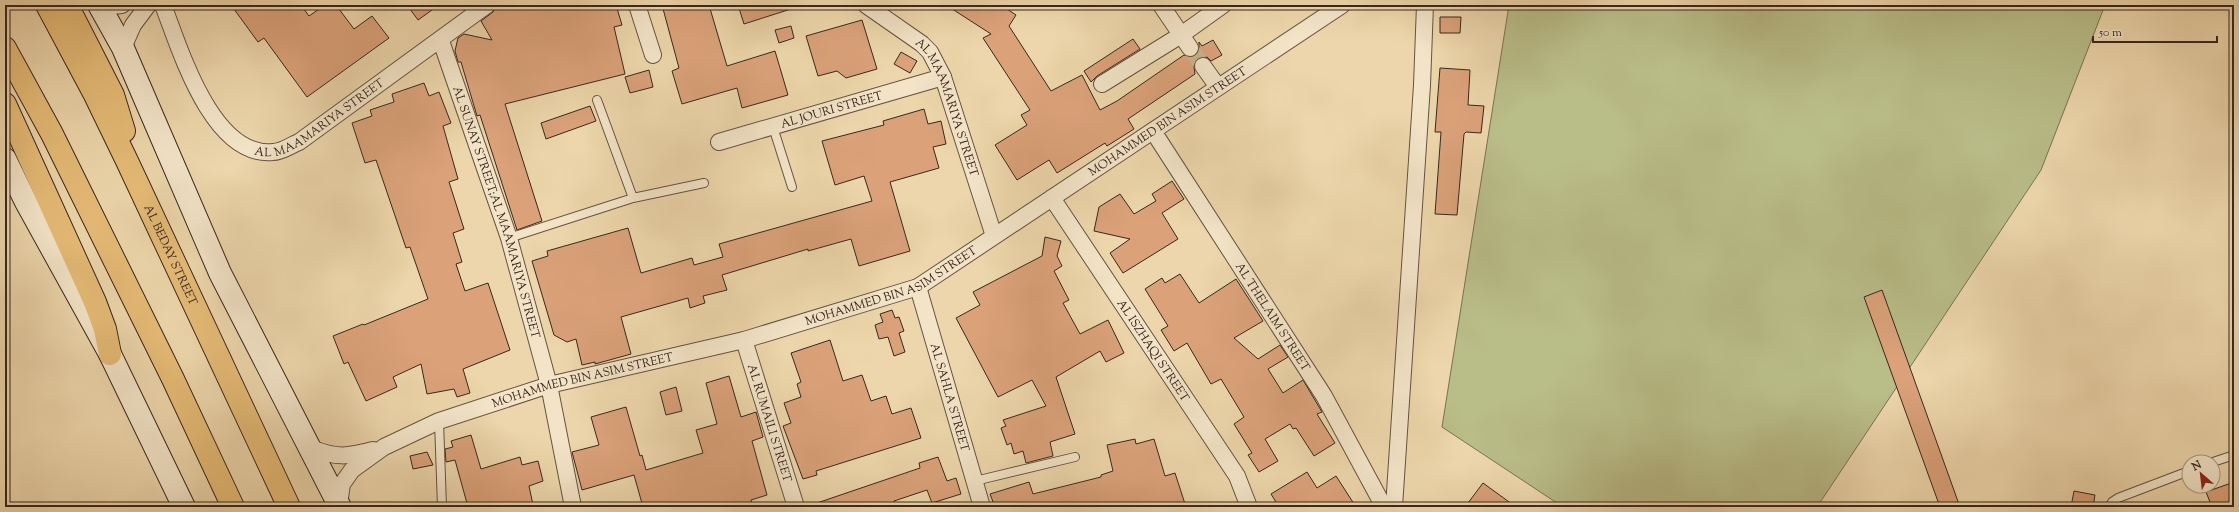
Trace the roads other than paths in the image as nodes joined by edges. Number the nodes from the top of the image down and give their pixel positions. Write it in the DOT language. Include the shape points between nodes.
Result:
graph roads {
  1 [pos="47,5"];
  2 [pos="67,5"];
  3 [pos="122,5"];
  4 [pos="148,5"];
  5 [pos="163,5"];
  6 [pos="487,5"];
  7 [pos="637,5"];
  8 [pos="866,5"];
  9 [pos="1160,5"];
  10 [pos="1223,5"];
  11 [pos="1342,5"];
  12 [pos="1424,5"];
  13 [pos="100,6"];
  14 [pos="441,41"];
  15 [pos="1186,42"];
  16 [pos="5,48"];
  17 [pos="123,48"];
  18 [pos="653,55"];
  19 [pos="1203,66"];
  20 [pos="943,77"];
  21 [pos="1102,84"];
  22 [pos="1218,87"];
  23 [pos="597,100"];
  24 [pos="5,104"];
  25 [pos="773,127"];
  26 [pos="1153,131"];
  27 [pos="719,142"];
  28 [pos="5,159"];
  29 [pos="704,183"];
  30 [pos="792,187"];
  31 [pos="633,198"];
  32 [pos="1052,198"];
  33 [pos="147,204"];
  34 [pos="994,236"];
  35 [pos="509,238"];
  36 [pos="918,287"];
  37 [pos="744,340"];
  38 [pos="110,354"];
  39 [pos="549,385"];
  40 [pos="439,421"];
  41 [pos="384,447"];
  42 [pos="310,448"];
  43 [pos="2234,455"];
  44 [pos="1075,457"];
  45 [pos="2221,459"];
  46 [pos="2181,474"];
  47 [pos="975,481"];
  48 [pos="339,506"];
  49 [pos="184,507"];
  50 [pos="233,507"];
  51 [pos="289,507"];
  52 [pos="442,507"];
  53 [pos="573,507"];
  54 [pos="796,507"];
  55 [pos="982,507"];
  56 [pos="1249,507"];
  57 [pos="1384,507"];
  58 [pos="1394,507"];
  59 [pos="2110,507"];
  1 -- 33 [label="highway, AL BEDAY STREET" via="94,92"];
  2 -- 33 [label="highway" via="113,95"];
  3 -- 13 [label="street"];
  4 -- 17 [label="street" via="132,25"];
  5 -- 14 [label="street, AL MAAMARIYA STREET" via="191,76 208,108 235,141 254,150 274,152 299,142"];
  6 -- 14 [label="street, AL MAAMARIYA STREET"];
  7 -- 18 [label="street"];
  8 -- 20 [label="street, AL MAAMARIYA STREET" via="922,44 930,52"];
  9 -- 15 [label="street"];
  10 -- 15 [label="street"];
  11 -- 22 [label="street, MOHAMMED BIN ASIM STREET"];
  12 -- 58 [label="street" via="1422,85"];
  13 -- 17 [label="main road"];
  14 -- 35 [label="street, AL SUNAY STREET;AL MAAMARIYA STREET"];
  15 -- 21 [label="street"];
  16 -- 50 [label="highway" via="59,148 174,379"];
  17 -- 42 [label="main road" via="220,273"];
  19 -- 22 [label="street"];
  20 -- 25 [label="street, AL JOURI STREET"];
  20 -- 34 [label="street, AL MAAMARIYA STREET"];
  22 -- 26 [label="street, MOHAMMED BIN ASIM STREET"];
  23 -- 31 [label="lane"];
  24 -- 38 [label="highway" via="94,302 105,329"];
  25 -- 27 [label="street, AL JOURI STREET"];
  25 -- 30 [label="lane"];
  26 -- 32 [label="street, MOHAMMED BIN ASIM STREET"];
  26 -- 57 [label="street, AL THELAIM STREET" via="1324,396"];
  28 -- 38 [label="main road"];
  29 -- 31 [label="lane"];
  31 -- 35 [label="lane"];
  32 -- 34 [label="street, MOHAMMED BIN ASIM STREET"];
  32 -- 56 [label="street, AL ISZHAQI STREET" via="1237,476"];
  33 -- 51 [label="highway, AL BEDAY STREET"];
  34 -- 36 [label="street, MOHAMMED BIN ASIM STREET"];
  35 -- 39 [label="street, AL SUNAY STREET;AL MAAMARIYA STREET"];
  36 -- 37 [label="street, MOHAMMED BIN ASIM STREET"];
  36 -- 47 [label="street, AL SAHLA STREET"];
  37 -- 39 [label="street, MOHAMMED BIN ASIM STREET"];
  37 -- 54 [label="street, AL RUMAILI STREET"];
  38 -- 49 [label="main road"];
  39 -- 40 [label="street, MOHAMMED BIN ASIM STREET"];
  39 -- 53 [label="street, AL SUNAY STREET;AL MAAMARIYA STREET"];
  40 -- 41 [label="street, MOHAMMED BIN ASIM STREET"];
  40 -- 52 [label="lane"];
  41 -- 42 [label="street, MOHAMMED BIN ASIM STREET" via="348,456 329,455"];
  41 -- 48 [label="street, MOHAMMED BIN ASIM STREET" via="352,470 342,484"];
  42 -- 48 [label="main road"];
  43 -- 45 [label="lane"];
  44 -- 47 [label="lane"];
  46 -- 59 [label="lane" via="2118,498"];
  47 -- 55 [label="street, AL SAHLA STREET"];
}
